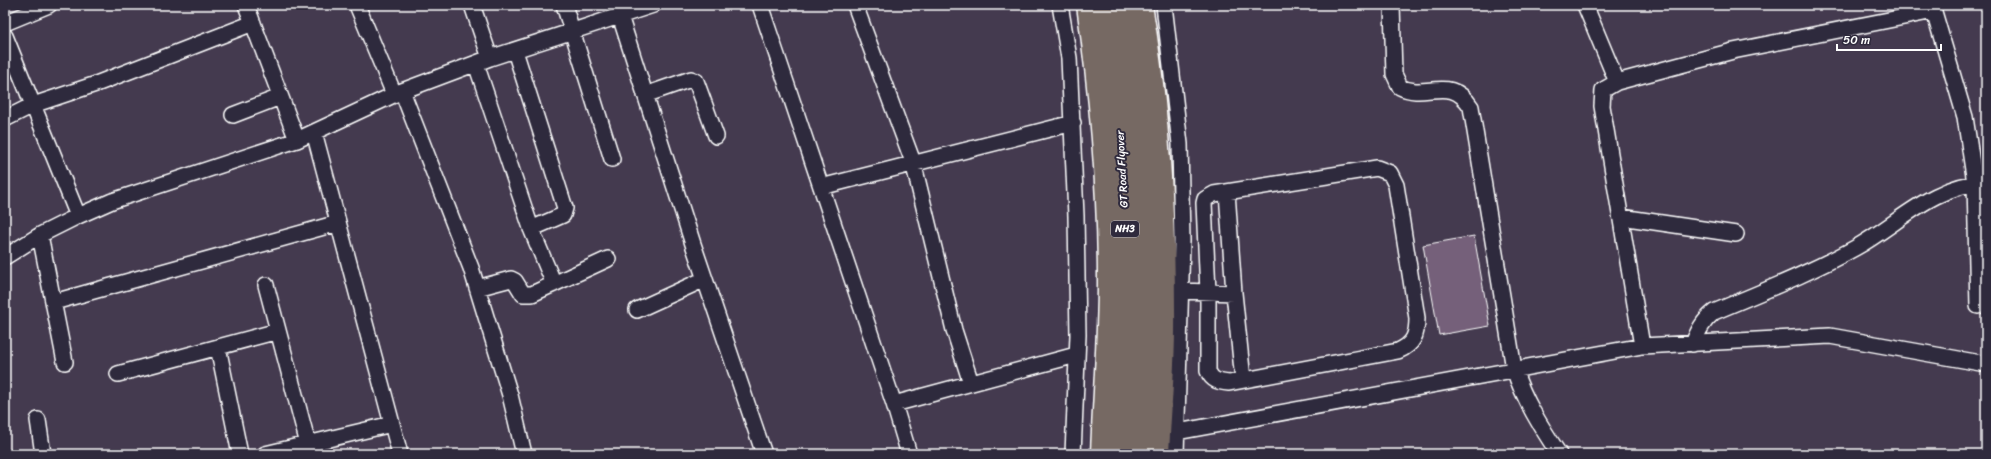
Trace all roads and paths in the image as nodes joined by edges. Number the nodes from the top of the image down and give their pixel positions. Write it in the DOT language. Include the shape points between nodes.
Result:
graph roads {
  1 [pos="49,5"];
  2 [pos="246,5"];
  3 [pos="357,5"];
  4 [pos="472,5"];
  5 [pos="564,5"];
  6 [pos="653,5"];
  7 [pos="760,5"];
  8 [pos="855,5"];
  9 [pos="1060,5"];
  10 [pos="1088,5"];
  11 [pos="1104,5"];
  12 [pos="1123,5"];
  13 [pos="1141,5"];
  14 [pos="1164,5"];
  15 [pos="1392,5"];
  16 [pos="1585,5"];
  17 [pos="1933,8"];
  18 [pos="620,16"];
  19 [pos="5,23"];
  20 [pos="253,23"];
  21 [pos="573,31"];
  22 [pos="5,36"];
  23 [pos="516,51"];
  24 [pos="490,58"];
  25 [pos="476,64"];
  26 [pos="1617,82"];
  27 [pos="398,92"];
  28 [pos="645,95"];
  29 [pos="280,97"];
  30 [pos="33,105"];
  31 [pos="233,115"];
  32 [pos="5,119"];
  33 [pos="1073,123"];
  34 [pos="314,132"];
  35 [pos="716,136"];
  36 [pos="297,140"];
  37 [pos="612,159"];
  38 [pos="913,162"];
  39 [pos="1980,182"];
  40 [pos="821,187"];
  41 [pos="1227,192"];
  42 [pos="78,216"];
  43 [pos="1621,217"];
  44 [pos="338,223"];
  45 [pos="531,228"];
  46 [pos="1736,234"];
  47 [pos="40,236"];
  48 [pos="5,257"];
  49 [pos="608,259"];
  50 [pos="705,280"];
  51 [pos="554,284"];
  52 [pos="266,285"];
  53 [pos="477,288"];
  54 [pos="1181,291"];
  55 [pos="1208,292"];
  56 [pos="1234,293"];
  57 [pos="54,302"];
  58 [pos="1978,306"];
  59 [pos="637,310"];
  60 [pos="278,331"];
  61 [pos="1693,344"];
  62 [pos="1642,346"];
  63 [pos="218,347"];
  64 [pos="1076,355"];
  65 [pos="65,362"];
  66 [pos="1986,364"];
  67 [pos="1514,369"];
  68 [pos="118,374"];
  69 [pos="1243,380"];
  70 [pos="971,383"];
  71 [pos="894,404"];
  72 [pos="38,420"];
  73 [pos="392,424"];
  74 [pos="1177,432"];
  75 [pos="302,448"];
  76 [pos="43,454"];
  77 [pos="240,454"];
  78 [pos="265,454"];
  79 [pos="400,454"];
  80 [pos="524,454"];
  81 [pos="764,454"];
  82 [pos="909,454"];
  83 [pos="1073,454"];
  84 [pos="1102,454"];
  85 [pos="1120,454"];
  86 [pos="1136,454"];
  87 [pos="1158,454"];
  88 [pos="1176,454"];
  89 [pos="1559,454"];
  1 -- 19 [label="street"];
  2 -- 20 [label="street"];
  3 -- 27 [label="street"];
  4 -- 24 [label="street"];
  5 -- 21 [label="street"];
  6 -- 18 [label="street"];
  7 -- 40 [label="street"];
  8 -- 38 [label="street"];
  9 -- 33 [label="street" via="1069,58"];
  10 -- 84 [label="highway" via="1106,167 1109,282"];
  11 -- 85 [label="highway, GT Road Flyover / NH3" via="1113,56 1124,167 1127,282"];
  12 -- 86 [label="highway, GT Road Flyover / NH3" via="1140,162 1145,276"];
  13 -- 87 [label="highway" via="1151,60 1162,204 1164,314"];
  14 -- 54 [label="street" via="1180,144"];
  15 -- 67 [label="street" via="1394,74 1400,87 1406,90 1452,90 1458,92 1471,107"];
  16 -- 26 [label="street"];
  17 -- 26 [label="street" via="1733,51"];
  17 -- 39 [label="street" via="1965,117"];
  18 -- 21 [label="street"];
  18 -- 28 [label="street"];
  20 -- 29 [label="street"];
  20 -- 30 [label="street" via="96,84"];
  21 -- 23 [label="street"];
  21 -- 37 [label="street"];
  22 -- 30 [label="street"];
  23 -- 24 [label="street"];
  23 -- 45 [label="street" via="565,208 563,215"];
  24 -- 25 [label="street"];
  25 -- 27 [label="street"];
  25 -- 45 [label="street"];
  26 -- 43 [label="street" via="1603,90 1601,96"];
  27 -- 34 [label="street"];
  27 -- 53 [label="street"];
  28 -- 35 [label="street" via="691,79 696,81"];
  28 -- 50 [label="street"];
  29 -- 31 [label="street"];
  29 -- 36 [label="street"];
  30 -- 32 [label="street"];
  30 -- 42 [label="street"];
  33 -- 38 [label="street"];
  33 -- 64 [label="street" via="1078,335"];
  34 -- 36 [label="street"];
  34 -- 44 [label="street"];
  36 -- 42 [label="street" via="112,201"];
  38 -- 40 [label="street"];
  38 -- 70 [label="street" via="954,330"];
  39 -- 58 [label="street"];
  39 -- 61 [label="street" via="1934,195 1886,230 1835,259 1714,312 1702,324"];
  40 -- 71 [label="street"];
  41 -- 55 [label="street" via="1209,196 1204,203"];
  41 -- 56 [label="street"];
  41 -- 69 [label="street" via="1377,168 1390,173 1396,185 1417,318 1417,333 1414,339 1408,347 1398,351"];
  42 -- 47 [label="street"];
  43 -- 46 [label="street"];
  43 -- 62 [label="street"];
  44 -- 57 [label="street"];
  44 -- 73 [label="street"];
  45 -- 51 [label="street"];
  47 -- 48 [label="street"];
  47 -- 57 [label="street"];
  49 -- 51 [label="street"];
  50 -- 59 [label="street"];
  50 -- 81 [label="street"];
  51 -- 53 [label="street" via="526,295 511,279"];
  52 -- 60 [label="street"];
  53 -- 80 [label="street" via="510,395"];
  54 -- 55 [label="street"];
  54 -- 74 [label="street"];
  55 -- 56 [label="street"];
  55 -- 69 [label="street" via="1210,376 1219,382"];
  56 -- 69 [label="street"];
  57 -- 65 [label="street"];
  60 -- 63 [label="street"];
  60 -- 75 [label="street"];
  61 -- 62 [label="street"];
  61 -- 66 [label="street" via="1830,336"];
  62 -- 67 [label="street"];
  63 -- 68 [label="street"];
  63 -- 77 [label="street"];
  64 -- 70 [label="street"];
  64 -- 83 [label="street"];
  67 -- 74 [label="street"];
  67 -- 89 [label="street" via="1520,390"];
  70 -- 71 [label="street"];
  71 -- 82 [label="street"];
  72 -- 76 [label="street"];
  73 -- 75 [label="street"];
  73 -- 79 [label="street"];
  74 -- 88 [label="street"];
  75 -- 78 [label="street"];
}
